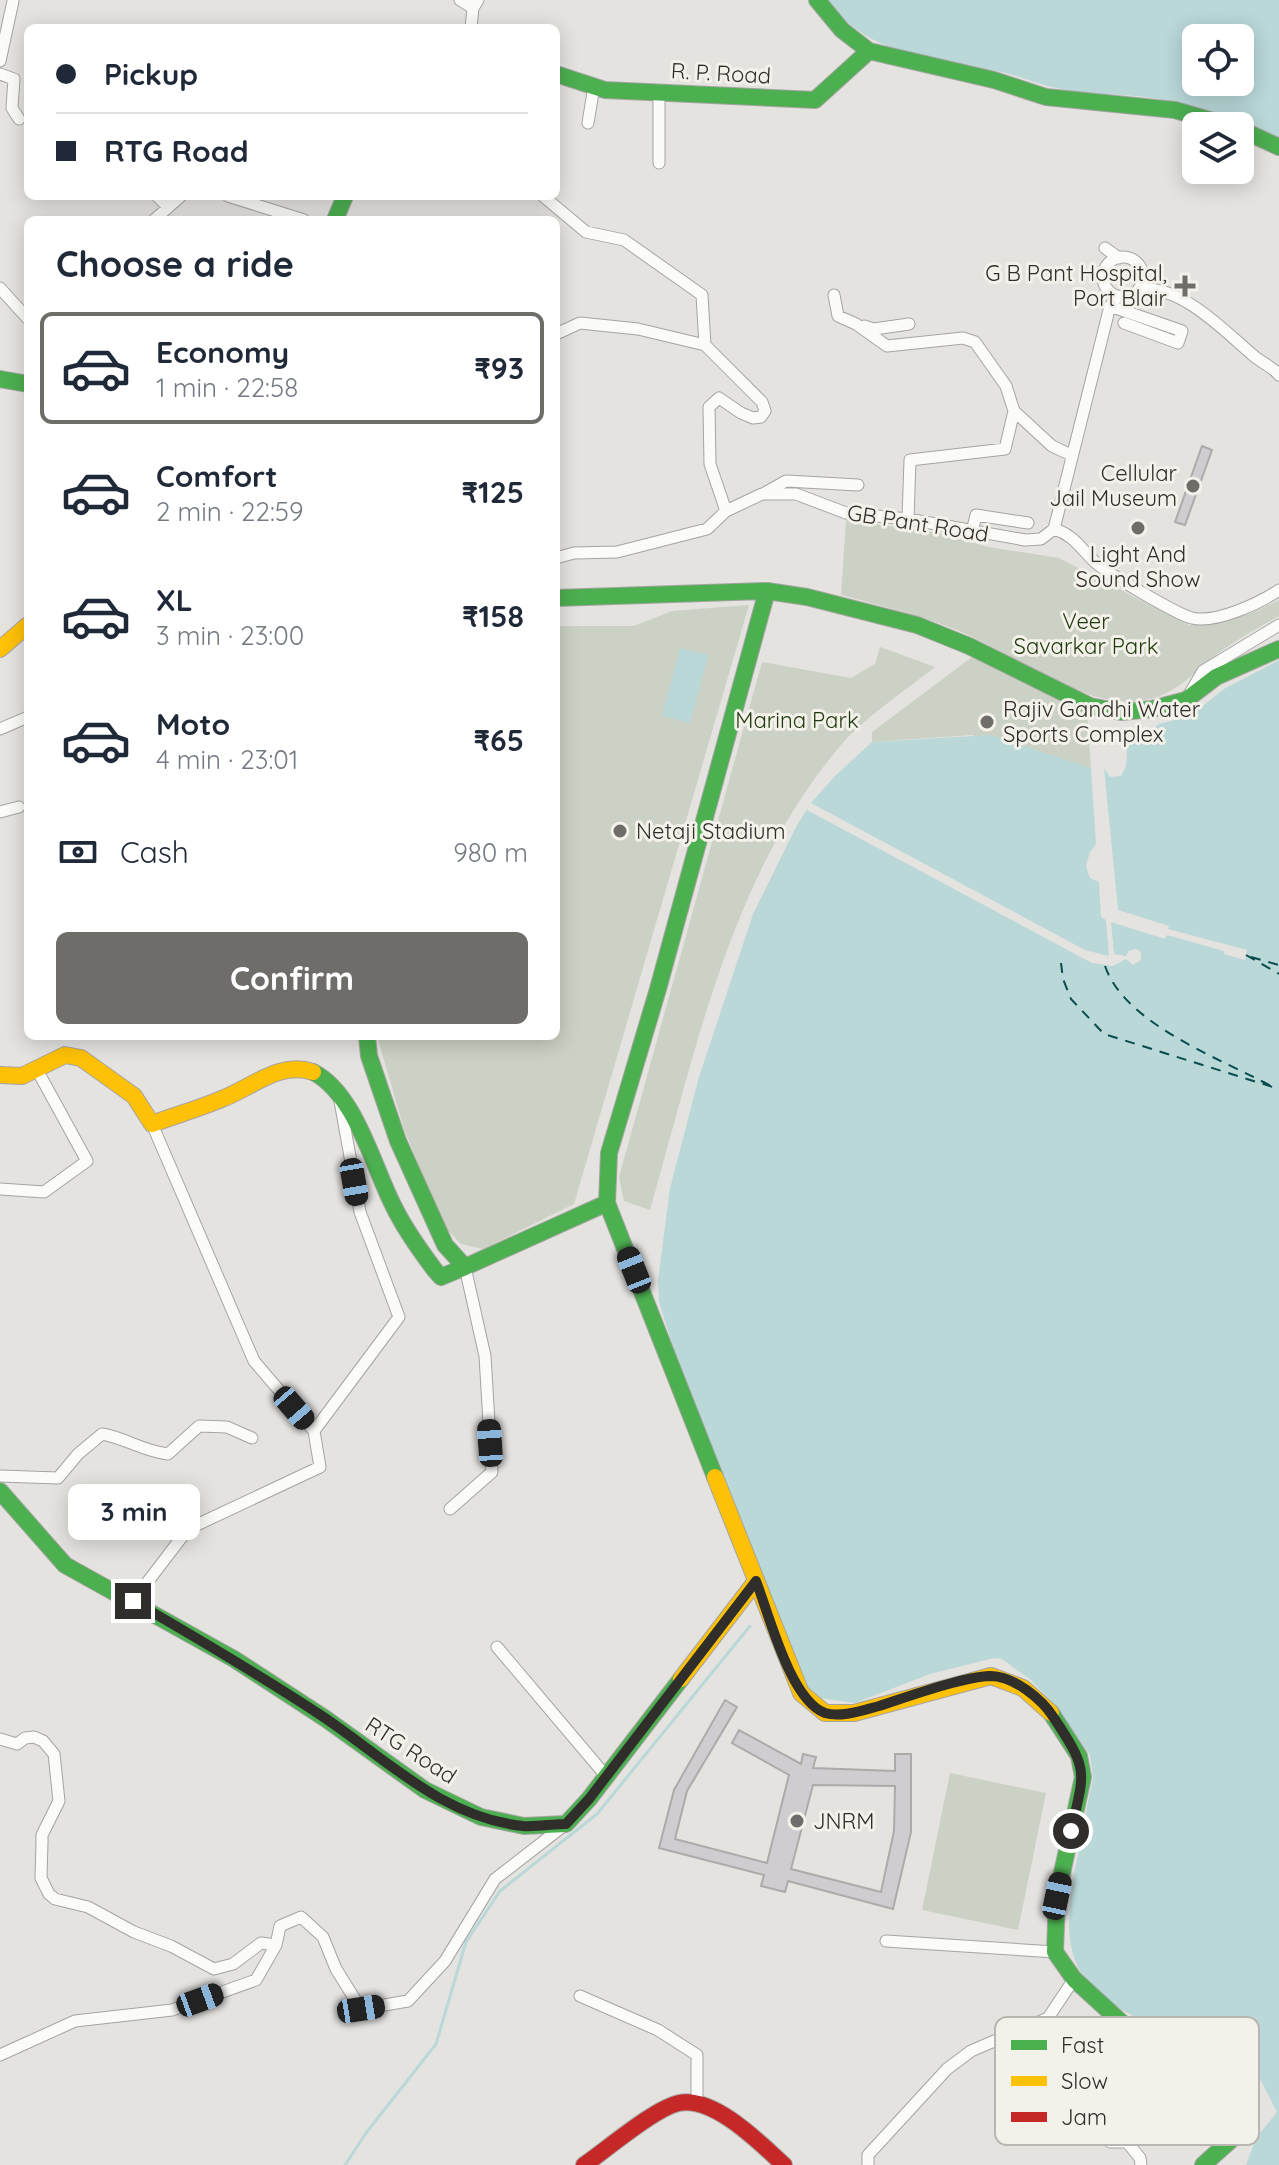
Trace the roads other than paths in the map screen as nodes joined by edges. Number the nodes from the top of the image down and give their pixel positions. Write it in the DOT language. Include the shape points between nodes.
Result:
graph roads {
  1 [pos="460,0"];
  2 [pos="817,0"];
  3 [pos="13,1"];
  4 [pos="476,4"];
  5 [pos="472,24"];
  6 [pos="869,51"];
  7 [pos="0,61"];
  8 [pos="0,74"];
  9 [pos="560,75"];
  10 [pos="594,86"];
  11 [pos="659,93"];
  12 [pos="1182,112"];
  13 [pos="19,119"];
  14 [pos="588,123"];
  15 [pos="1254,135"];
  16 [pos="1279,147"];
  17 [pos="659,163"];
  18 [pos="161,200"];
  19 [pos="175,200"];
  20 [pos="241,200"];
  21 [pos="548,200"];
  22 [pos="167,206"];
  23 [pos="158,216"];
  24 [pos="291,216"];
  25 [pos="1105,248"];
  26 [pos="1119,258"];
  27 [pos="0,288"];
  28 [pos="1139,289"];
  29 [pos="834,295"];
  30 [pos="1114,301"];
  31 [pos="24,315"];
  32 [pos="1124,323"];
  33 [pos="856,324"];
  34 [pos="909,324"];
  35 [pos="560,332"];
  36 [pos="705,345"];
  37 [pos="1279,375"];
  38 [pos="0,379"];
  39 [pos="24,383"];
  40 [pos="1014,411"];
  41 [pos="1071,455"];
  42 [pos="858,485"];
  43 [pos="762,494"];
  44 [pos="726,511"];
  45 [pos="908,519"];
  46 [pos="1028,523"];
  47 [pos="1054,529"];
  48 [pos="972,532"];
  49 [pos="560,557"];
  50 [pos="1279,590"];
  51 [pos="767,591"];
  52 [pos="560,598"];
  53 [pos="1279,625"];
  54 [pos="24,628"];
  55 [pos="0,649"];
  56 [pos="1279,649"];
  57 [pos="1186,700"];
  58 [pos="24,719"];
  59 [pos="0,729"];
  60 [pos="19,807"];
  61 [pos="0,812"];
  62 [pos="367,1040"];
  63 [pos="36,1068"];
  64 [pos="0,1075"];
  65 [pos="338,1093"];
  66 [pos="152,1124"];
  67 [pos="0,1189"];
  68 [pos="607,1203"];
  69 [pos="465,1267"];
  70 [pos="314,1431"];
  71 [pos="252,1438"];
  72 [pos="0,1476"];
  73 [pos="0,1491"];
  74 [pos="450,1509"];
  75 [pos="756,1581"];
  76 [pos="133,1601"];
  77 [pos="497,1647"];
  78 [pos="0,1739"];
  79 [pos="606,1776"];
  80 [pos="566,1824"];
  81 [pos="886,1941"];
  82 [pos="276,1945"];
  83 [pos="1055,1952"];
  84 [pos="1074,1979"];
  85 [pos="580,1996"];
  86 [pos="1049,2017"];
  87 [pos="1115,2017"];
  88 [pos="995,2041"];
  89 [pos="0,2055"];
  90 [pos="697,2102"];
  91 [pos="1129,2145"];
  92 [pos="1225,2145"];
  93 [pos="584,2165"];
  94 [pos="784,2165"];
  95 [pos="868,2165"];
  96 [pos="1141,2165"];
  97 [pos="1203,2165"];
  1 -- 4 [label="street"];
  2 -- 6 [label="main road"];
  3 -- 7 [label="street"];
  4 -- 5 [label="street"];
  6 -- 11 [label="main road, R. P. Road" via="815,100"];
  6 -- 12 [label="main road" via="1046,97"];
  8 -- 13 [label="street" via="14,79 12,108"];
  9 -- 10 [label="main road, R. P. Road"];
  10 -- 11 [label="main road, R. P. Road"];
  10 -- 14 [label="street"];
  11 -- 17 [label="street"];
  15 -- 16 [label="main road"];
  18 -- 22 [label="street"];
  19 -- 22 [label="street"];
  20 -- 24 [label="street"];
  21 -- 36 [label="street" via="586,232 624,240 702,295"];
  22 -- 23 [label="street"];
  25 -- 26 [label="street"];
  26 -- 28 [label="street" via="1132,260 1141,270"];
  26 -- 30 [label="street" via="1108,264 1103,277"];
  27 -- 31 [label="street"];
  28 -- 30 [label="street"];
  28 -- 37 [label="street" via="1176,296"];
  29 -- 33 [label="street" via="838,316"];
  30 -- 32 [label="street" via="1182,331 1178,343"];
  30 -- 41 [label="street"];
  33 -- 34 [label="street" via="874,329"];
  33 -- 40 [label="street" via="887,346 963,338 975,342 1006,386"];
  35 -- 36 [label="street" via="580,323 638,329"];
  36 -- 44 [label="street" via="765,411 753,418 719,398 709,407 710,464"];
  38 -- 39 [label="main road"];
  40 -- 41 [label="street" via="1052,446"];
  40 -- 45 [label="street" via="1005,449 910,460"];
  41 -- 47 [label="street"];
  42 -- 43 [label="street" via="786,481"];
  43 -- 44 [label="street, GB Pant Road"];
  43 -- 45 [label="street, GB Pant Road" via="796,494 846,513"];
  44 -- 49 [label="street, GB Pant Road" via="707,529 617,552"];
  45 -- 48 [label="street, GB Pant Road"];
  46 -- 48 [label="street" via="976,515"];
  47 -- 48 [label="street, GB Pant Road" via="1041,539 1025,540"];
  47 -- 50 [label="street" via="1074,537 1097,564 1121,580 1192,618 1258,604"];
  51 -- 52 [label="main road"];
  51 -- 57 [label="main road" via="917,625 1090,706 1121,712"];
  51 -- 68 [label="main road" via="609,1153"];
  53 -- 57 [label="street" via="1203,671"];
  54 -- 55 [label="main road"];
  56 -- 57 [label="main road" via="1216,677"];
  58 -- 59 [label="street"];
  60 -- 61 [label="street"];
  62 -- 69 [label="main road" via="398,1141 445,1245"];
  63 -- 64 [label="main road" via="22,1076"];
  63 -- 66 [label="main road" via="65,1055 81,1058 134,1096"];
  63 -- 67 [label="street" via="87,1161 44,1192"];
  65 -- 66 [label="main road" via="315,1071 286,1070"];
  65 -- 69 [label="main road" via="393,1206 427,1260 441,1277"];
  65 -- 70 [label="street" via="360,1212 399,1317"];
  66 -- 70 [label="street" via="254,1361"];
  68 -- 69 [label="main road"];
  68 -- 75 [label="main road"];
  69 -- 74 [label="street" via="485,1356 492,1472"];
  70 -- 76 [label="street" via="320,1467 188,1529"];
  71 -- 72 [label="street" via="227,1427 199,1426 168,1454 102,1434 58,1478"];
  73 -- 76 [label="main road, RTG Road" via="65,1565"];
  75 -- 79 [label="main road"];
  75 -- 83 [label="main road" via="801,1693 825,1713 854,1713 991,1676 1023,1688 1047,1707 1079,1756 1083,1777 1057,1896"];
  76 -- 80 [label="main road, RTG Road" via="234,1659 425,1790 481,1817 524,1826"];
  77 -- 79 [label="street"];
  78 -- 82 [label="street" via="17,1744 34,1737 54,1754 59,1801 42,1835 41,1869 55,1899 88,1907 214,1969 233,1964 261,1943"];
  79 -- 80 [label="main road"];
  80 -- 82 [label="street" via="495,1879 445,1961 408,2001 361,2009 323,1937 301,1917 280,1926"];
  81 -- 83 [label="street"];
  82 -- 89 [label="street" via="256,1980 172,2010 75,2021"];
  83 -- 84 [label="main road"];
  84 -- 86 [label="street"];
  84 -- 87 [label="main road"];
  85 -- 90 [label="street" via="658,2030 697,2055"];
  88 -- 95 [label="street" via="947,2069 868,2155"];
  90 -- 93 [label="main road" via="675,2103"];
  90 -- 94 [label="main road" via="718,2112"];
  91 -- 96 [label="street"];
  92 -- 97 [label="main road"];
}
